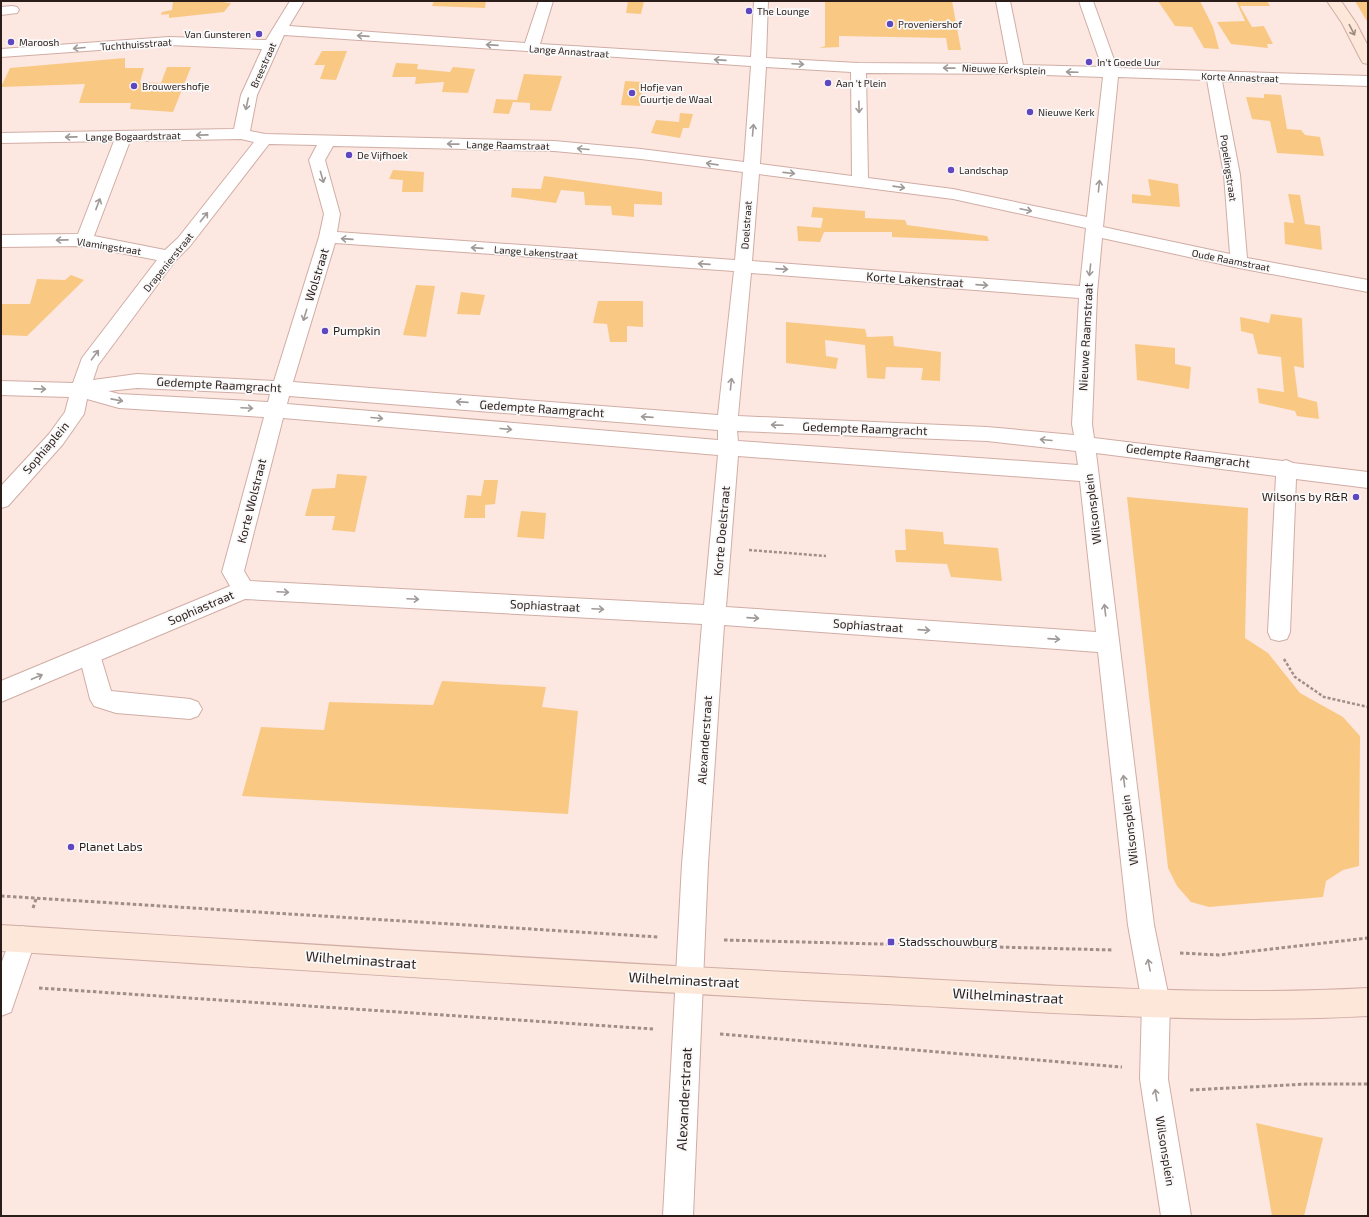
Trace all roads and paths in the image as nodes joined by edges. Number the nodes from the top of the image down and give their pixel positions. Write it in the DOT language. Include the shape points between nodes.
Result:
graph roads {
  1 [pos="297,1"];
  2 [pos="546,1"];
  3 [pos="761,1"];
  4 [pos="1003,1"];
  5 [pos="1086,1"];
  6 [pos="1334,1"];
  7 [pos="279,30"];
  8 [pos="271,45"];
  9 [pos="531,48"];
  10 [pos="1,53"];
  11 [pos="1368,60"];
  12 [pos="759,62"];
  13 [pos="858,68"];
  14 [pos="1016,69"];
  15 [pos="1111,73"];
  16 [pos="1214,76"];
  17 [pos="1368,81"];
  18 [pos="241,134"];
  19 [pos="124,136"];
  20 [pos="1,138"];
  21 [pos="265,139"];
  22 [pos="327,141"];
  23 [pos="750,169"];
  24 [pos="860,181"];
  25 [pos="1095,228"];
  26 [pos="328,237"];
  27 [pos="84,240"];
  28 [pos="1,241"];
  29 [pos="169,257"];
  30 [pos="1239,262"];
  31 [pos="743,266"];
  32 [pos="1368,286"];
  33 [pos="1088,293"];
  34 [pos="1,388"];
  35 [pos="282,388"];
  36 [pos="80,390"];
  37 [pos="275,410"];
  38 [pos="727,423"];
  39 [pos="1085,444"];
  40 [pos="729,448"];
  41 [pos="1286,468"];
  42 [pos="1089,474"];
  43 [pos="1368,480"];
  44 [pos="1,500"];
  45 [pos="721,548"];
  46 [pos="826,556"];
  47 [pos="244,590"];
  48 [pos="714,615"];
  49 [pos="1279,632"];
  50 [pos="1108,643"];
  51 [pos="90,655"];
  52 [pos="1,692"];
  53 [pos="1368,707"];
  54 [pos="190,709"];
  55 [pos="1,896"];
  56 [pos="12,938"];
  57 [pos="1368,938"];
  58 [pos="692,939"];
  59 [pos="1146,951"];
  60 [pos="690,981"];
  61 [pos="1,1002"];
  62 [pos="1368,1002"];
  63 [pos="1156,1003"];
  64 [pos="678,1216"];
  65 [pos="1176,1216"];
  1 -- 7 [label="street, Breestraat"];
  2 -- 9 [label="street"];
  3 -- 12 [label="street, Doelstraat"];
  4 -- 14 [label="street"];
  5 -- 15 [label="street"];
  6 -- 11 [label="main road, one-way" via="1349,23"];
  7 -- 8 [label="street, Breestraat"];
  9 -- 7 [label="street, Lange Annastraat, one-way"];
  8 -- 10 [label="street, Tuchthuisstraat, one-way" via="169,41"];
  8 -- 18 [label="street, Breestraat, one-way" via="249,95"];
  12 -- 9 [label="street, Lange Annastraat, one-way"];
  12 -- 13 [label="street, Lange Annastraat, one-way"];
  23 -- 12 [label="street, Doelstraat, one-way"];
  14 -- 13 [label="street, Nieuwe Kerksplein, one-way"];
  13 -- 24 [label="street, one-way"];
  15 -- 14 [label="street, Nieuwe Kerksplein, one-way"];
  15 -- 16 [label="street, Korte Annastraat"];
  25 -- 15 [label="street, one-way"];
  16 -- 17 [label="street, Korte Annastraat"];
  16 -- 30 [label="street, Popelingstraat" via="1232,175"];
  18 -- 19 [label="street, Lange Bogaardstraat, one-way"];
  18 -- 21 [label="street, Lange Bogaardstraat"];
  19 -- 20 [label="street, Lange Bogaardstraat, one-way"];
  27 -- 19 [label="street, one-way"];
  21 -- 22 [label="street, Lange Raamstraat"];
  29 -- 21 [label="street, Drapenierstraat, one-way" via="184,242"];
  23 -- 22 [label="street, Lange Raamstraat, one-way" via="641,154 554,146"];
  22 -- 26 [label="street, Wolstraat, one-way" via="317,160 332,214"];
  23 -- 24 [label="street, one-way"];
  23 -- 31 [label="street, Doelstraat"];
  24 -- 25 [label="street, one-way" via="953,194"];
  25 -- 30 [label="street, Oude Raamstraat"];
  25 -- 33 [label="street, Nieuwe Raamstraat, one-way"];
  31 -- 26 [label="street, Lange Lakenstraat, one-way"];
  26 -- 35 [label="street, Wolstraat, one-way"];
  27 -- 28 [label="street, Vlamingstraat, one-way"];
  27 -- 29 [label="street, Vlamingstraat"];
  36 -- 29 [label="street, Drapenierstraat, one-way" via="89,363"];
  30 -- 32 [label="street, Oude Raamstraat"];
  31 -- 33 [label="street, Korte Lakenstraat, one-way"];
  38 -- 31 [label="street, Doelstraat, one-way"];
  33 -- 39 [label="street, Nieuwe Raamstraat" via="1082,424"];
  34 -- 36 [label="street, one-way"];
  35 -- 36 [label="street, Gedempte Raamgracht" via="137,382 108,384"];
  35 -- 37 [label="street, Wolstraat"];
  38 -- 35 [label="street, Gedempte Raamgracht, one-way"];
  36 -- 37 [label="street, Gedempte Raamgracht, one-way" via="119,401"];
  36 -- 44 [label="street, Sophiaplein" via="74,414 56,439"];
  37 -- 40 [label="street, Gedempte Raamgracht, one-way"];
  37 -- 47 [label="street, Korte Wolstraat" via="233,572"];
  39 -- 38 [label="street, Gedempte Raamgracht, one-way" via="987,434"];
  38 -- 40 [label="street, Doelstraat"];
  39 -- 41 [label="street, Gedempte Raamgracht"];
  39 -- 42 [label="street, Wilsonsplein"];
  40 -- 42 [label="street, Gedempte Raamgracht"];
  40 -- 45 [label="street, Korte Doelstraat"];
  41 -- 43 [label="street, Gedempte Raamgracht"];
  41 -- 49 [label="street"];
  50 -- 42 [label="street, Wilsonsplein, one-way"];
  45 -- 46 [label="path"];
  45 -- 48 [label="street, Korte Doelstraat"];
  47 -- 48 [label="street, Sophiastraat, one-way"];
  47 -- 51 [label="street, Sophiastraat"];
  48 -- 50 [label="street, Sophiastraat, one-way"];
  48 -- 58 [label="street, Alexanderstraat" via="695,864"];
  49 -- 53 [label="path" via="1281,655 1295,677 1324,697"];
  59 -- 50 [label="street, Wilsonsplein, one-way"];
  52 -- 51 [label="street, Sophiastraat, one-way"];
  51 -- 54 [label="street" via="102,698 116,703"];
  55 -- 58 [label="path"];
  56 -- 60 [label="main road, Wilhelminastraat"];
  56 -- 61 [label="street"];
  57 -- 59 [label="path" via="1219,955"];
  58 -- 59 [label="path"];
  58 -- 60 [label="street"];
  63 -- 59 [label="street, Wilsonsplein, one-way"];
  60 -- 63 [label="main road, Wilhelminastraat"];
  60 -- 64 [label="street, Alexanderstraat"];
  62 -- 63 [label="main road, Wilhelminastraat" via="1314,1005"];
  65 -- 63 [label="street, Wilsonsplein, one-way" via="1154,1079"];
}
